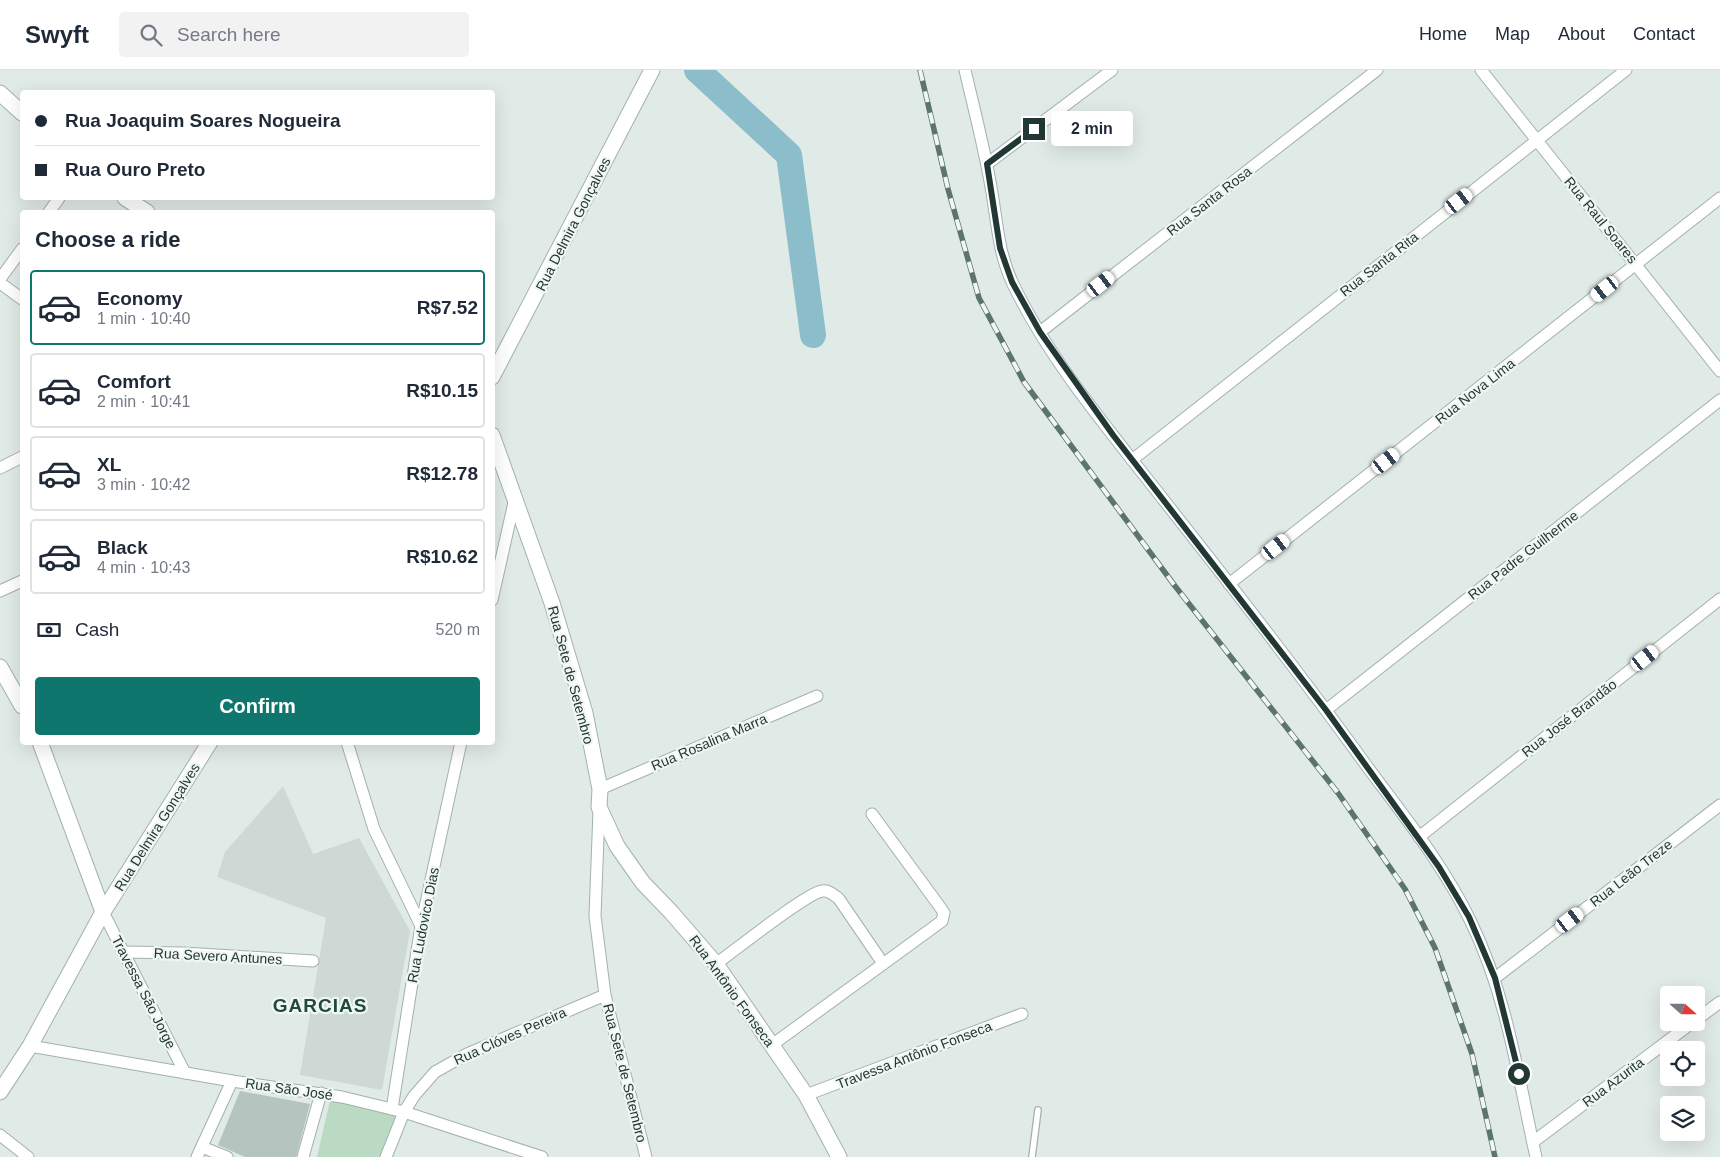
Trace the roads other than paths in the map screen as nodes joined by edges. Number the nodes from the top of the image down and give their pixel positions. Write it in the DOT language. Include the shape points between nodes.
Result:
graph roads {
  1 [pos="652,70"];
  2 [pos="965,70"];
  3 [pos="1112,70"];
  4 [pos="1377,70"];
  5 [pos="1481,70"];
  6 [pos="1626,70"];
  7 [pos="0,93"];
  8 [pos="20,111"];
  9 [pos="1536,139"];
  10 [pos="987,164"];
  11 [pos="1720,198"];
  12 [pos="128,200"];
  13 [pos="144,210"];
  14 [pos="20,252"];
  15 [pos="1636,264"];
  16 [pos="0,278"];
  17 [pos="0,282"];
  18 [pos="20,297"];
  19 [pos="1040,332"];
  20 [pos="495,371"];
  21 [pos="1720,371"];
  22 [pos="1720,400"];
  23 [pos="495,443"];
  24 [pos="20,458"];
  25 [pos="1132,460"];
  26 [pos="0,468"];
  27 [pos="515,496"];
  28 [pos="20,582"];
  29 [pos="1229,584"];
  30 [pos="495,586"];
  31 [pos="0,591"];
  32 [pos="1720,599"];
  33 [pos="0,667"];
  34 [pos="818,696"];
  35 [pos="20,700"];
  36 [pos="1326,710"];
  37 [pos="41,745"];
  38 [pos="208,745"];
  39 [pos="348,745"];
  40 [pos="460,745"];
  41 [pos="600,789"];
  42 [pos="1720,805"];
  43 [pos="599,806"];
  44 [pos="872,814"];
  45 [pos="1418,837"];
  46 [pos="103,912"];
  47 [pos="421,926"];
  48 [pos="123,952"];
  49 [pos="313,961"];
  50 [pos="882,962"];
  51 [pos="716,964"];
  52 [pos="1495,978"];
  53 [pos="605,995"];
  54 [pos="1720,1002"];
  55 [pos="1705,1013"];
  56 [pos="1022,1014"];
  57 [pos="1681,1031"];
  58 [pos="772,1044"];
  59 [pos="30,1046"];
  60 [pos="185,1073"];
  61 [pos="232,1081"];
  62 [pos="0,1092"];
  63 [pos="322,1093"];
  64 [pos="806,1095"];
  65 [pos="392,1109"];
  66 [pos="1038,1110"];
  67 [pos="404,1112"];
  68 [pos="0,1135"];
  69 [pos="1533,1142"];
  70 [pos="199,1152"];
  71 [pos="28,1157"];
  72 [pos="227,1157"];
  73 [pos="304,1157"];
  74 [pos="386,1157"];
  75 [pos="542,1157"];
  76 [pos="646,1157"];
  77 [pos="839,1157"];
  78 [pos="1032,1157"];
  79 [pos="1536,1157"];
  1 -- 20 [label="street, Rua Delmira Gonçalves"];
  2 -- 10 [label="street"];
  3 -- 10 [label="street"];
  4 -- 19 [label="street, Rua Santa Rosa"];
  5 -- 9 [label="street, Rua Raul Soares"];
  6 -- 9 [label="street, Rua Santa Rita"];
  7 -- 8 [label="street"];
  9 -- 15 [label="street, Rua Raul Soares"];
  9 -- 25 [label="street, Rua Santa Rita"];
  10 -- 19 [label="street" via="1000,248 1012,282"];
  11 -- 15 [label="street, Rua Nova Lima"];
  12 -- 13 [label="street"];
  14 -- 16 [label="street"];
  15 -- 21 [label="street, Rua Raul Soares"];
  15 -- 29 [label="street, Rua Nova Lima"];
  17 -- 18 [label="street"];
  19 -- 25 [label="street"];
  22 -- 36 [label="street, Rua Padre Guilherme"];
  23 -- 27 [label="street, Rua Sete de Setembro"];
  24 -- 26 [label="street"];
  25 -- 29 [label="street"];
  27 -- 30 [label="street"];
  27 -- 41 [label="street, Rua Sete de Setembro" via="585,713"];
  28 -- 31 [label="street"];
  29 -- 36 [label="street"];
  32 -- 45 [label="street, Rua José Brandão"];
  33 -- 35 [label="street"];
  34 -- 41 [label="street, Rua Rosalina Marra"];
  36 -- 45 [label="street"];
  37 -- 46 [label="street"];
  38 -- 46 [label="street, Rua Delmira Gonçalves"];
  39 -- 47 [label="street" via="374,829"];
  40 -- 47 [label="street, Rua Ludovico Dias"];
  41 -- 43 [label="street, Rua Sete de Setembro"];
  42 -- 52 [label="street, Rua Leão Treze"];
  43 -- 51 [label="street, Rua Antônio Fonseca" via="628,864"];
  43 -- 53 [label="street, Rua Sete de Setembro" via="595,916"];
  44 -- 50 [label="street" via="944,913 942,921"];
  45 -- 52 [label="street" via="1469,917"];
  46 -- 48 [label="street, Travessa São Jorge"];
  46 -- 59 [label="street, Rua Delmira Gonçalves"];
  47 -- 65 [label="street, Rua Ludovico Dias"];
  48 -- 49 [label="street, Rua Severo Antunes"];
  48 -- 60 [label="street, Travessa São Jorge"];
  50 -- 51 [label="street" via="838,899 823,891 802,901"];
  50 -- 58 [label="street"];
  51 -- 58 [label="street, Rua Antônio Fonseca"];
  52 -- 69 [label="street"];
  53 -- 67 [label="street, Rua Clóves Pereira" via="449,1062 425,1082"];
  53 -- 76 [label="street, Rua Sete de Setembro"];
  54 -- 55 [label="street"];
  56 -- 64 [label="street, Travessa Antônio Fonseca"];
  57 -- 69 [label="street, Rua Azurita"];
  58 -- 64 [label="street, Rua Antônio Fonseca"];
  59 -- 60 [label="street, Rua São José"];
  59 -- 62 [label="street, Rua Delmira Gonçalves"];
  60 -- 61 [label="street, Rua São José"];
  61 -- 63 [label="street, Rua São José"];
  61 -- 70 [label="street"];
  63 -- 65 [label="street, Rua São José"];
  63 -- 73 [label="street"];
  64 -- 77 [label="street, Rua Antônio Fonseca"];
  65 -- 67 [label="street, Rua São José"];
  66 -- 78 [label="lane"];
  67 -- 74 [label="street, Rua Clóves Pereira"];
  67 -- 75 [label="street, Rua São José"];
  68 -- 71 [label="street"];
  69 -- 79 [label="street"];
  70 -- 72 [label="street"];
}
